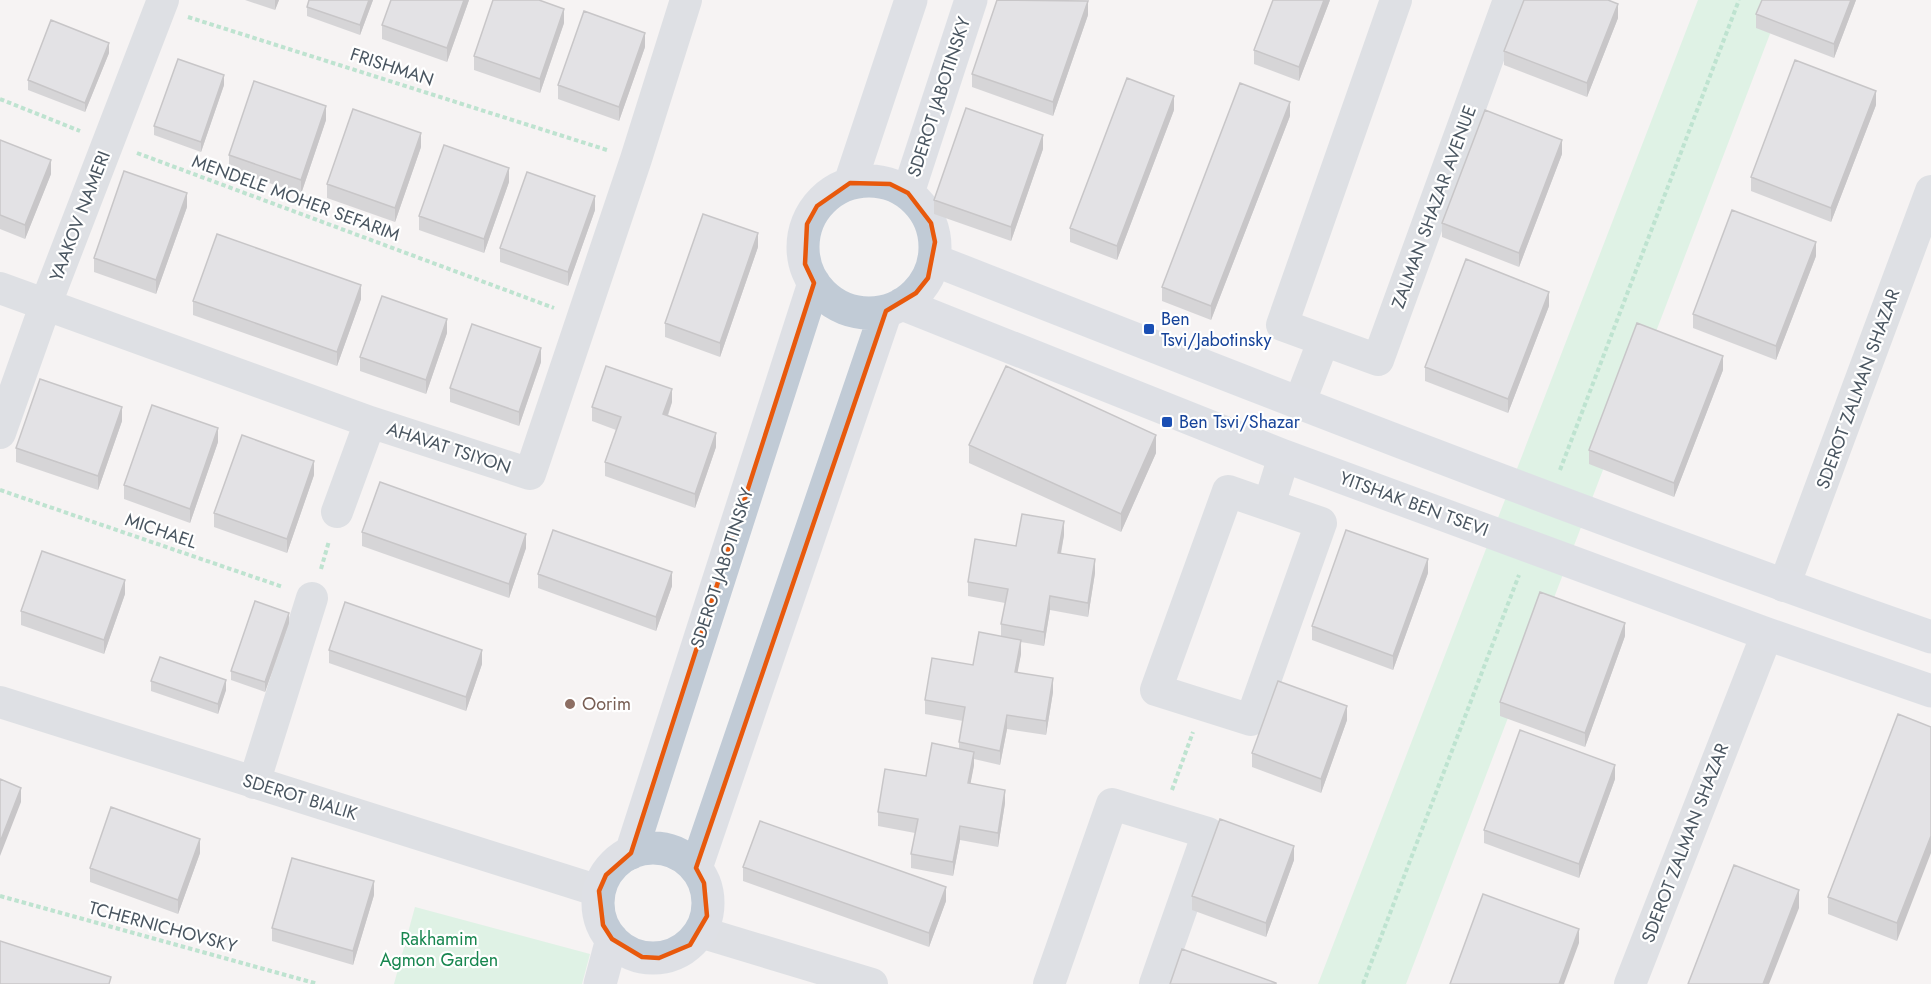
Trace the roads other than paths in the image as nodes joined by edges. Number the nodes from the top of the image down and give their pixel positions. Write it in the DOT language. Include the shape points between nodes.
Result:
graph roads {
  1 [pos="686,0"];
  2 [pos="911,0"];
  3 [pos="971,0"];
  4 [pos="1396,0"];
  5 [pos="1509,0"];
  6 [pos="161,4"];
  7 [pos="850,183"];
  8 [pos="1931,191"];
  9 [pos="908,193"];
  10 [pos="934,260"];
  11 [pos="814,283"];
  12 [pos="0,288"];
  13 [pos="45,306"];
  14 [pos="894,308"];
  15 [pos="1323,342"];
  16 [pos="1299,404"];
  17 [pos="370,422"];
  18 [pos="0,433"];
  19 [pos="1284,456"];
  20 [pos="1269,505"];
  21 [pos="337,512"];
  22 [pos="1784,586"];
  23 [pos="312,598"];
  24 [pos="1767,634"];
  25 [pos="1931,637"];
  26 [pos="1931,691"];
  27 [pos="0,702"];
  28 [pos="255,783"];
  29 [pos="631,853"];
  30 [pos="696,868"];
  31 [pos="600,891"];
  32 [pos="700,932"];
  33 [pos="612,939"];
  34 [pos="671,969"];
  35 [pos="600,984"];
  36 [pos="872,984"];
  37 [pos="1049,984"];
  38 [pos="1155,984"];
  39 [pos="1629,984"];
  1 -- 17 [label="street, AHAVAT TSIYON" via="530,474"];
  2 -- 7 [label="street"];
  3 -- 9 [label="street, SDEROT JABOTINSKY"];
  4 -- 15 [label="street, ZALMAN SHAZAR AVENUE" via="1282,325"];
  5 -- 15 [label="street, ZALMAN SHAZAR AVENUE" via="1378,360"];
  6 -- 13 [label="street, YAAKOV NAMERI"];
  7 -- 9 [label="street" via="870,180"];
  7 -- 11 [label="street" via="817,206 807,224 805,264"];
  8 -- 22 [label="street, SDEROT ZALMAN SHAZAR"];
  9 -- 10 [label="street" via="931,223"];
  10 -- 14 [label="street" via="916,293"];
  10 -- 16 [label="street"];
  11 -- 14 [label="street" via="827,298 846,308 866,313"];
  11 -- 29 [label="street, SDEROT JABOTINSKY"];
  12 -- 13 [label="street, AHAVAT TSIYON"];
  13 -- 17 [label="street, AHAVAT TSIYON"];
  13 -- 18 [label="street, YAAKOV NAMERI"];
  14 -- 19 [label="street, YITSHAK BEN TSEVI"];
  14 -- 30 [label="street"];
  15 -- 16 [label="street"];
  16 -- 22 [label="street"];
  17 -- 21 [label="street"];
  19 -- 20 [label="street"];
  19 -- 24 [label="street, YITSHAK BEN TSEVI"];
  20 -- 20 [label="street" via="1228,491 1156,690 1251,720 1321,523"];
  22 -- 25 [label="street"];
  23 -- 28 [label="street"];
  24 -- 26 [label="street, YITSHAK BEN TSEVI"];
  24 -- 39 [label="street, SDEROT ZALMAN SHAZAR"];
  27 -- 28 [label="street, SDEROT BIALIK"];
  28 -- 31 [label="street, SDEROT BIALIK"];
  29 -- 30 [label="street" via="648,848 666,849"];
  29 -- 31 [label="street" via="606,875"];
  30 -- 32 [label="street" via="708,899 707,916"];
  31 -- 33 [label="street" via="603,925"];
  32 -- 34 [label="street"];
  32 -- 36 [label="street"];
  33 -- 34 [label="street" via="642,957 659,958"];
  33 -- 35 [label="street"];
  37 -- 38 [label="street" via="1112,804 1208,833"];
}
